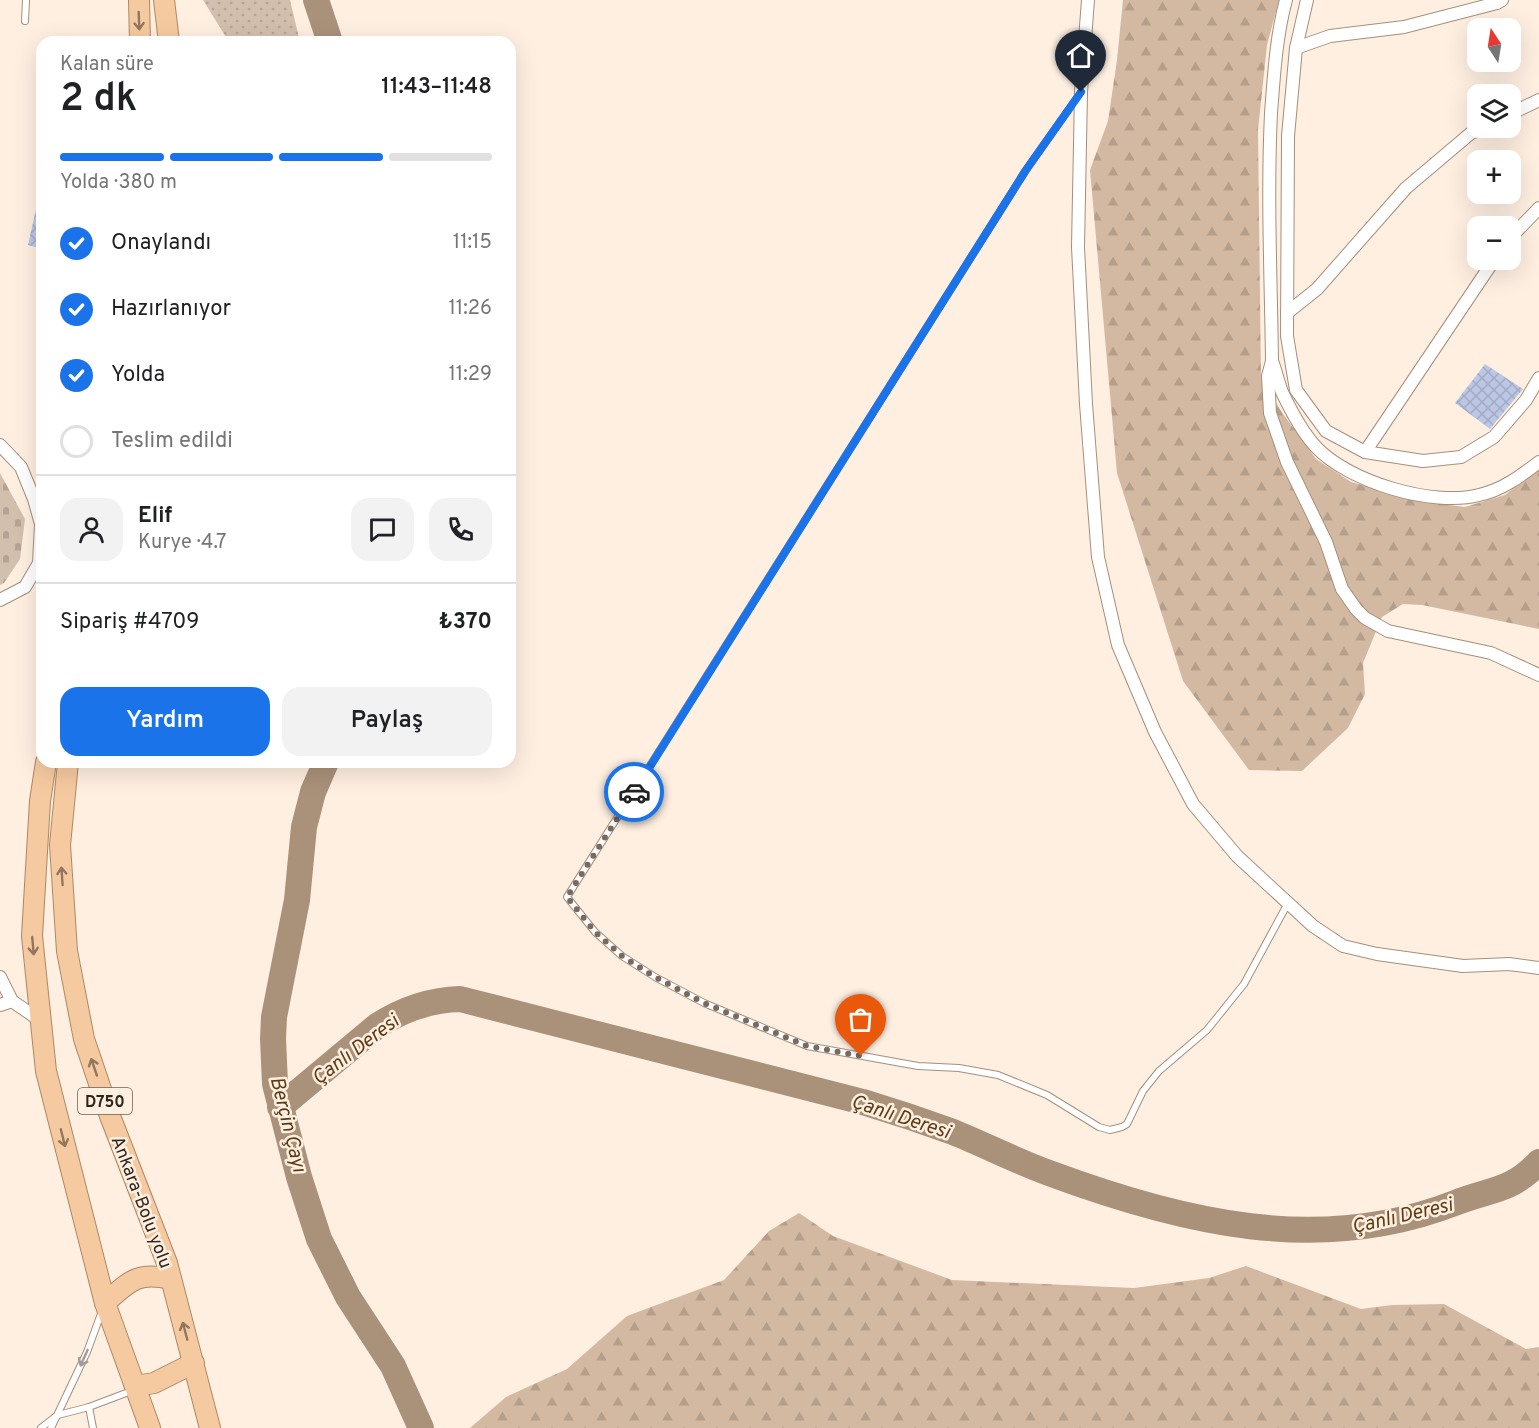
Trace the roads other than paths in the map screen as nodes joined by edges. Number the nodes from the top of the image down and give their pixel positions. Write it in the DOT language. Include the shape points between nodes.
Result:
graph roads {
  1 [pos="26,0"];
  2 [pos="139,0"];
  3 [pos="164,0"];
  4 [pos="169,0"];
  5 [pos="1088,0"];
  6 [pos="1286,0"];
  7 [pos="1307,0"];
  8 [pos="1502,0"];
  9 [pos="25,21"];
  10 [pos="140,36"];
  11 [pos="169,36"];
  12 [pos="170,36"];
  13 [pos="1296,48"];
  14 [pos="1081,92"];
  15 [pos="1539,99"];
  16 [pos="1521,108"];
  17 [pos="1467,137"];
  18 [pos="1539,208"];
  19 [pos="1521,227"];
  20 [pos="1487,270"];
  21 [pos="1287,313"];
  22 [pos="1272,361"];
  23 [pos="1539,378"];
  24 [pos="0,446"];
  25 [pos="1365,452"];
  26 [pos="1539,462"];
  27 [pos="36,506"];
  28 [pos="36,568"];
  29 [pos="0,600"];
  30 [pos="1539,675"];
  31 [pos="45,768"];
  32 [pos="67,768"];
  33 [pos="1288,903"];
  34 [pos="1539,968"];
  35 [pos="0,978"];
  36 [pos="4,1001"];
  37 [pos="41,1021"];
  38 [pos="171,1279"];
  39 [pos="105,1304"];
  40 [pos="194,1363"];
  41 [pos="135,1388"];
  42 [pos="88,1407"];
  43 [pos="58,1415"];
  44 [pos="41,1428"];
  45 [pos="51,1428"];
  46 [pos="93,1428"];
  47 [pos="150,1428"];
  48 [pos="210,1428"];
  1 -- 9 [label="lane"];
  2 -- 10 [label="highway, one-way"];
  3 -- 11 [label="highway"];
  4 -- 12 [label="highway"];
  5 -- 14 [label="street"];
  6 -- 22 [label="street" via="1274,65 1269,158"];
  7 -- 13 [label="street"];
  8 -- 13 [label="street" via="1404,27 1330,36"];
  13 -- 21 [label="street" via="1288,136"];
  14 -- 33 [label="street" via="1078,247 1086,404 1098,557 1118,645 1155,732 1193,804 1237,856"];
  14 -- 33 [label="lane" via="1026,170 567,897 595,932 622,956 704,1003 807,1046 918,1066 998,1075 1047,1095 1110,1130 1127,1124 1143,1091 1159,1071 1207,1030 1244,984"];
  15 -- 16 [label="street"];
  17 -- 21 [label="street" via="1406,188 1317,289"];
  18 -- 19 [label="street"];
  20 -- 25 [label="street"];
  21 -- 25 [label="street" via="1296,390 1326,430"];
  22 -- 26 [label="street" via="1298,423 1315,446 1346,470 1373,481 1424,495 1478,496 1507,484"];
  22 -- 30 [label="street" via="1268,376 1270,413 1342,589 1356,609 1388,631 1491,652"];
  23 -- 25 [label="street" via="1526,400 1494,437 1461,457 1423,461"];
  24 -- 27 [label="street" via="21,467"];
  28 -- 29 [label="street" via="25,587"];
  31 -- 37 [label="highway, D750, one-way" via="32,936"];
  38 -- 32 [label="highway, Ankara-Bolu yolu / D750, one-way" via="84,1039 67,951 60,845"];
  33 -- 34 [label="street" via="1343,946 1463,966 1509,964"];
  35 -- 36 [label="street"];
  36 -- 37 [label="street"];
  37 -- 39 [label="highway, D750, one-way" via="46,1071"];
  38 -- 39 [label="highway" via="133,1279"];
  40 -- 38 [label="highway, Ankara-Bolu yolu / D750, one-way"];
  39 -- 41 [label="highway, D750"];
  39 -- 43 [label="lane, one-way"];
  40 -- 41 [label="highway"];
  40 -- 48 [label="highway, Ankara-Bolu yolu / D750"];
  41 -- 42 [label="lane"];
  41 -- 47 [label="highway, D750"];
  42 -- 43 [label="lane"];
  42 -- 46 [label="lane"];
  43 -- 44 [label="lane"];
  43 -- 45 [label="lane"];
}
